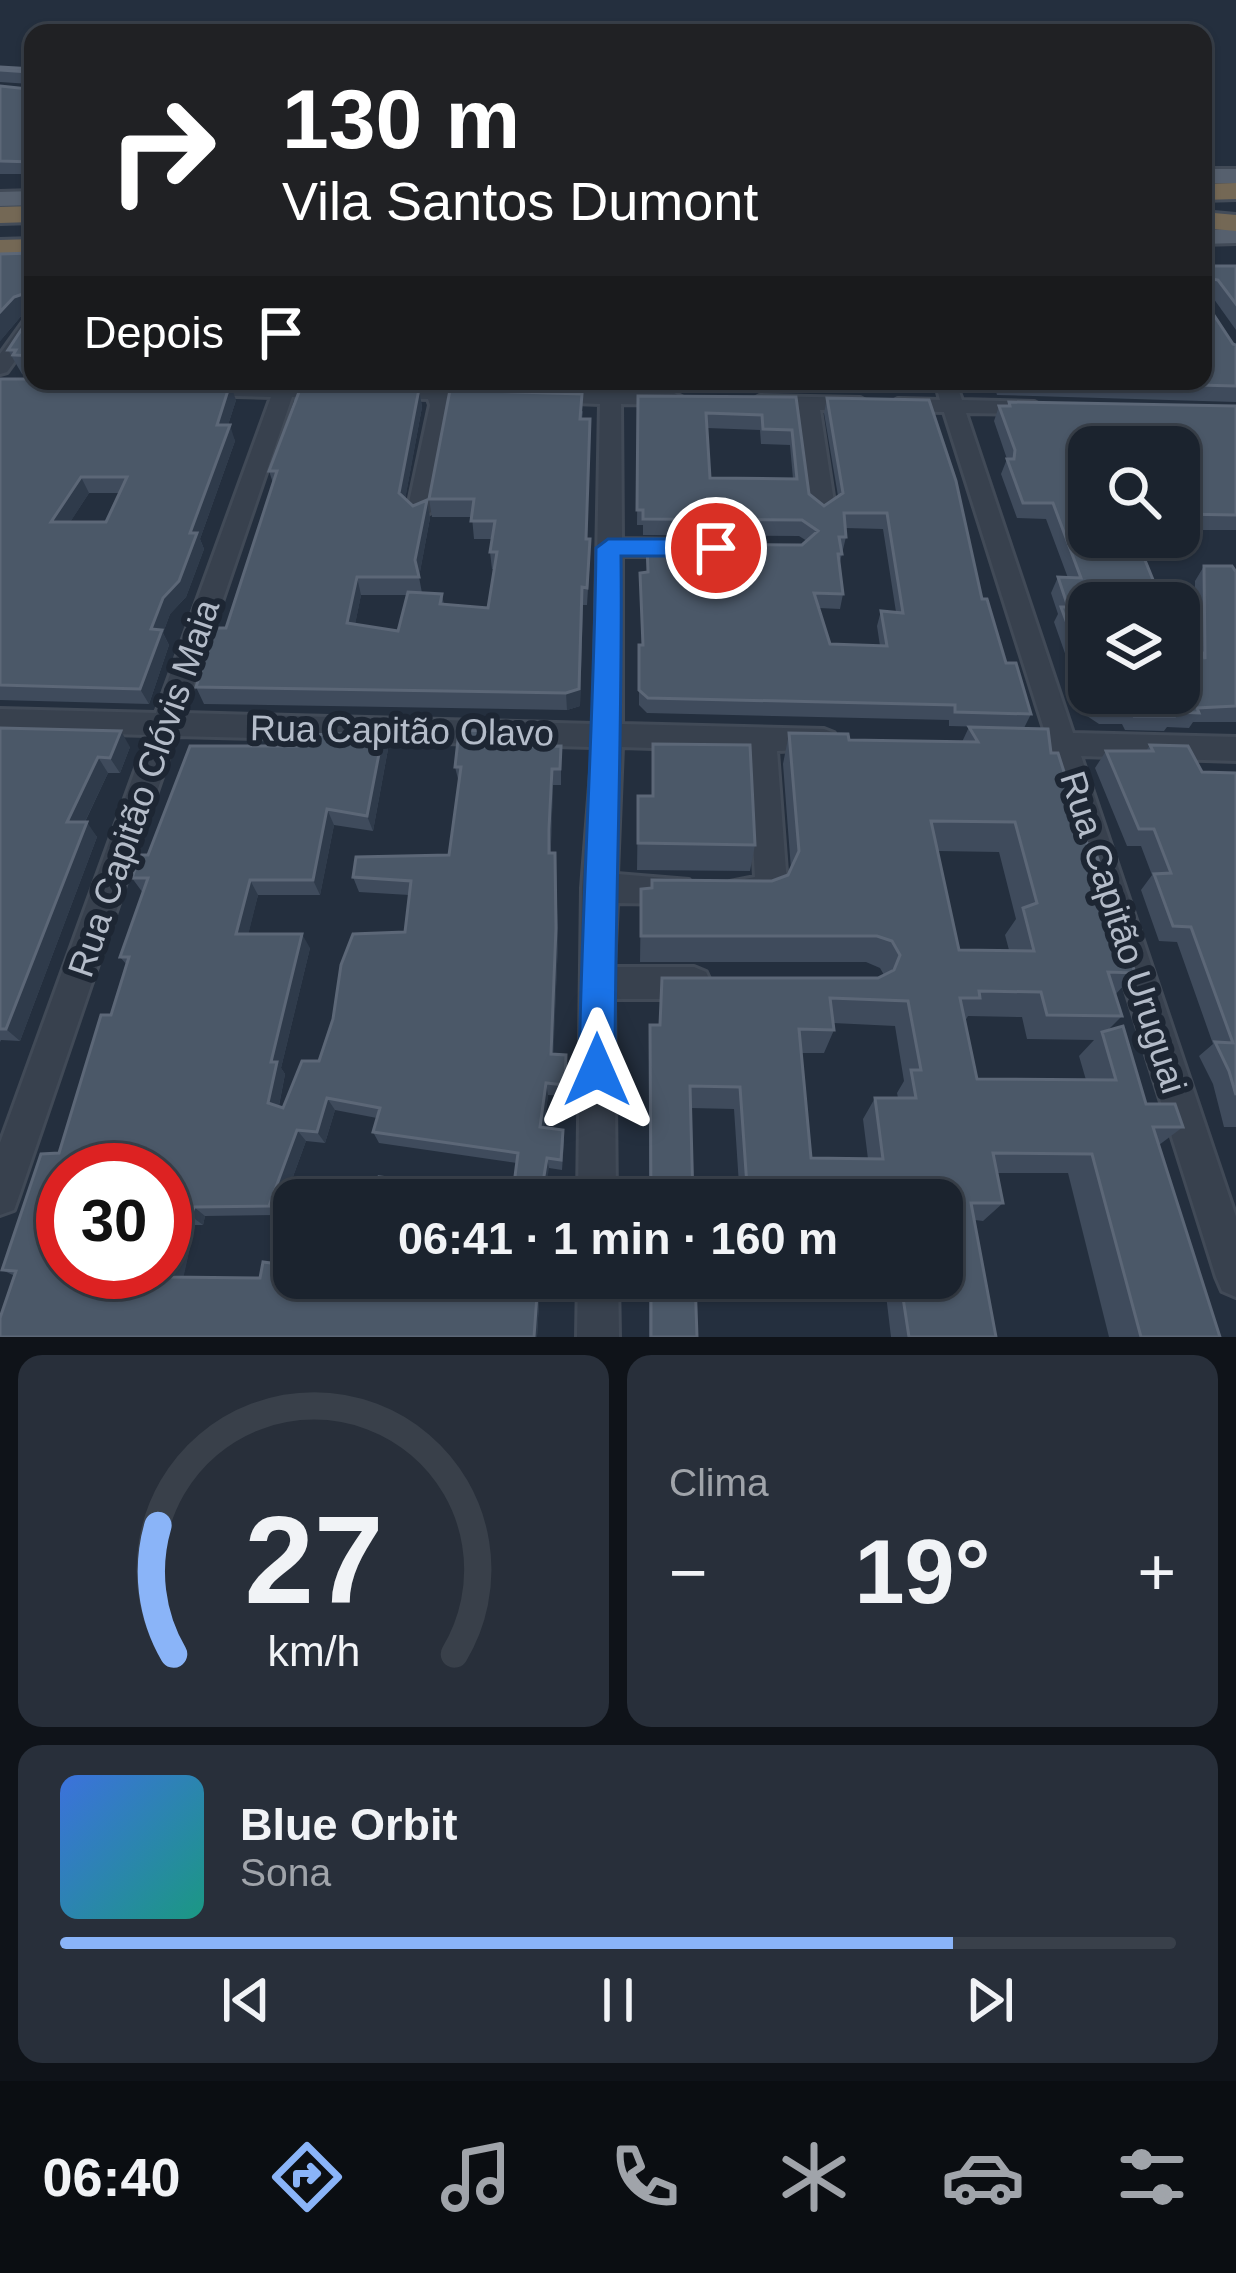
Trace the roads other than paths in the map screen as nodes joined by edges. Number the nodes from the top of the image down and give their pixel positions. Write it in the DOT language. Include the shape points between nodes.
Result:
graph roads {
  1 [pos="24,340"];
  2 [pos="4,379"];
  3 [pos="284,390"];
  4 [pos="437,390"];
  5 [pos="464,390"];
  6 [pos="594,390"];
  7 [pos="611,390"];
  8 [pos="619,390"];
  9 [pos="950,394"];
  10 [pos="761,395"];
  11 [pos="702,400"];
  12 [pos="808,403"];
  13 [pos="1048,408"];
  14 [pos="823,509"];
  15 [pos="419,512"];
  16 [pos="608,548"];
  17 [pos="704,548"];
  18 [pos="0,720"];
  19 [pos="166,724"];
  20 [pos="608,735"];
  21 [pos="762,740"];
  22 [pos="852,741"];
  23 [pos="987,743"];
  24 [pos="1063,744"];
  25 [pos="1236,749"];
  26 [pos="598,888"];
  27 [pos="597,983"];
  28 [pos="728,983"];
  29 [pos="598,1179"];
  30 [pos="0,1196"];
  31 [pos="1236,1277"];
  32 [pos="598,1299"];
  33 [pos="598,1337"];
  1 -- 2 [label="street"];
  3 -- 19 [label="street, Rua Capitão Clóvis Maia"];
  4 -- 15 [label="street" via="441,405"];
  5 -- 6 [label="street"];
  7 -- 16 [label="street"];
  8 -- 11 [label="street"];
  9 -- 12 [label="street"];
  9 -- 13 [label="street"];
  9 -- 24 [label="street, Rua Capitão Uruguai"];
  10 -- 12 [label="street"];
  12 -- 14 [label="street"];
  16 -- 17 [label="street"];
  16 -- 20 [label="street"];
  18 -- 19 [label="street, Rua Capitão Olavo"];
  19 -- 20 [label="street, Rua Capitão Olavo"];
  19 -- 30 [label="street, Rua Capitão Clóvis Maia"];
  20 -- 21 [label="street, Rua Capitão Olavo"];
  20 -- 26 [label="street"];
  21 -- 22 [label="street, Rua Capitão Olavo"];
  21 -- 26 [label="street" via="766,892"];
  23 -- 24 [label="street"];
  24 -- 25 [label="street"];
  24 -- 31 [label="street, Rua Capitão Uruguai"];
  26 -- 27 [label="street"];
  27 -- 28 [label="street"];
  27 -- 29 [label="street"];
  32 -- 33 [label="street"];
}
